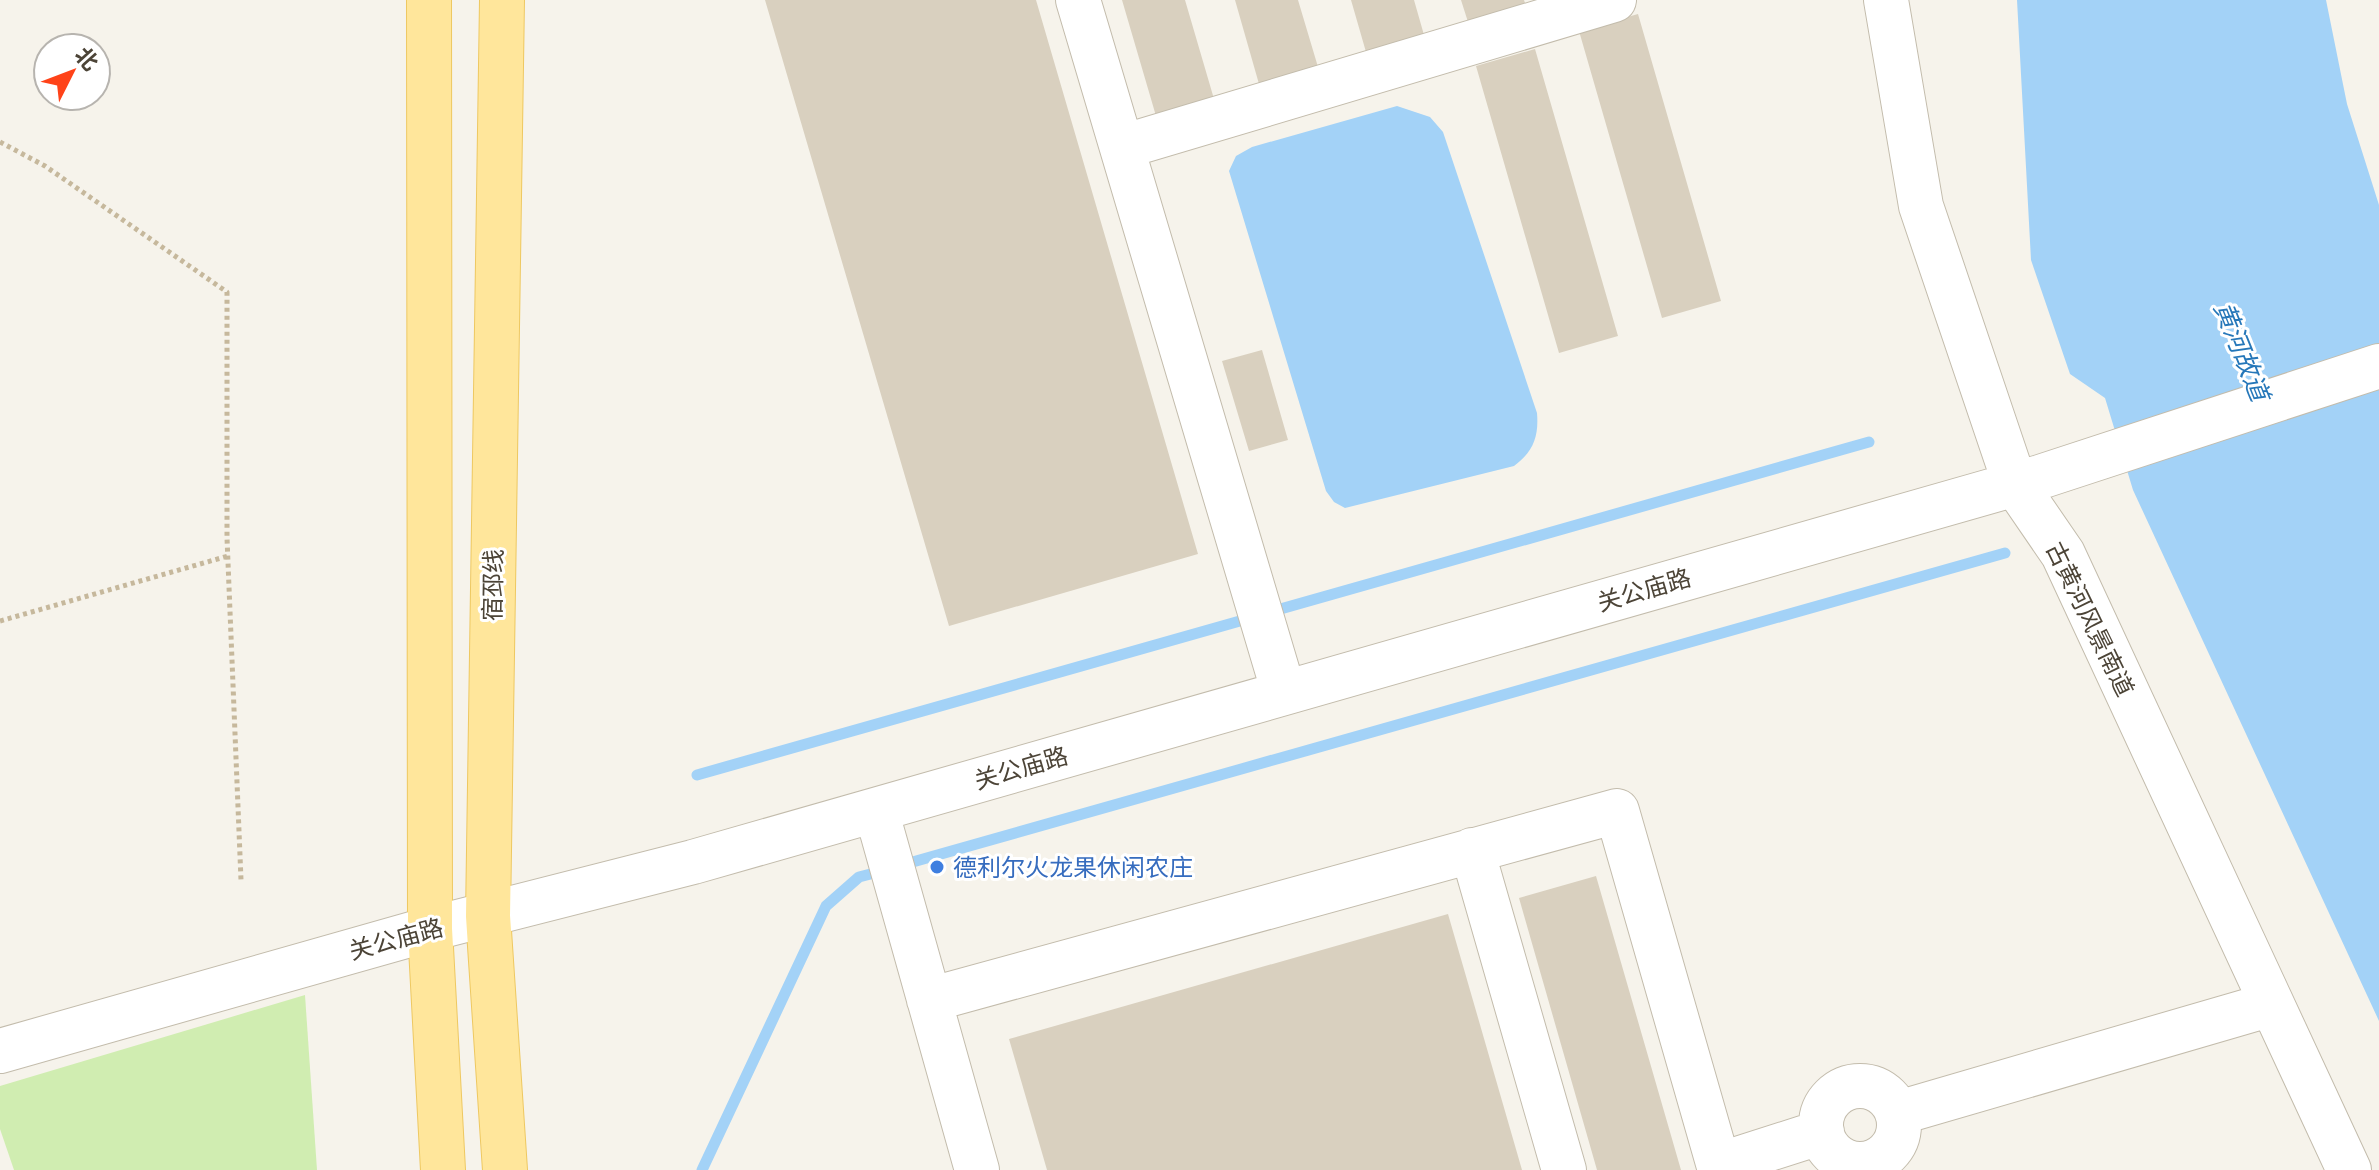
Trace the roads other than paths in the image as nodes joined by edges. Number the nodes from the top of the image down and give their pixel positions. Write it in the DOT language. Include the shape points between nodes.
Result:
graph roads {
  1 [pos="429,0"];
  2 [pos="502,0"];
  3 [pos="1078,0"];
  4 [pos="1614,0"];
  5 [pos="1886,0"];
  6 [pos="1122,147"];
  7 [pos="2379,366"];
  8 [pos="2028,480"];
  9 [pos="1284,693"];
  10 [pos="876,810"];
  11 [pos="1472,850"];
  12 [pos="488,916"];
  13 [pos="430,929"];
  14 [pos="929,1000"];
  15 [pos="2272,1004"];
  16 [pos="0,1051"];
  17 [pos="1720,1168"];
  18 [pos="443,1170"];
  19 [pos="505,1170"];
  20 [pos="977,1170"];
  21 [pos="1564,1170"];
  22 [pos="2349,1170"];
  1 -- 13 [label="main road"];
  2 -- 12 [label="main road, 宿邳线"];
  3 -- 6 [label="street"];
  4 -- 6 [label="street"];
  5 -- 8 [label="street, 古黄河风景南道" via="1921,206"];
  6 -- 9 [label="street"];
  7 -- 8 [label="street, 关公庙路"];
  8 -- 9 [label="street, 关公庙路"];
  8 -- 15 [label="street, 古黄河风景南道"];
  9 -- 10 [label="street, 关公庙路"];
  10 -- 12 [label="street, 关公庙路"];
  10 -- 14 [label="street"];
  11 -- 14 [label="street"];
  11 -- 17 [label="street" via="1617,811"];
  11 -- 21 [label="street"];
  12 -- 13 [label="street, 关公庙路"];
  12 -- 19 [label="main road, 宿邳线"];
  13 -- 16 [label="street, 关公庙路"];
  13 -- 18 [label="main road"];
  14 -- 20 [label="street"];
  15 -- 17 [label="street" via="1898,1113 1898,1135 1887,1153 1868,1163 1847,1162 1830,1150 1822,1132"];
  15 -- 22 [label="street, 古黄河风景南道"];
}
